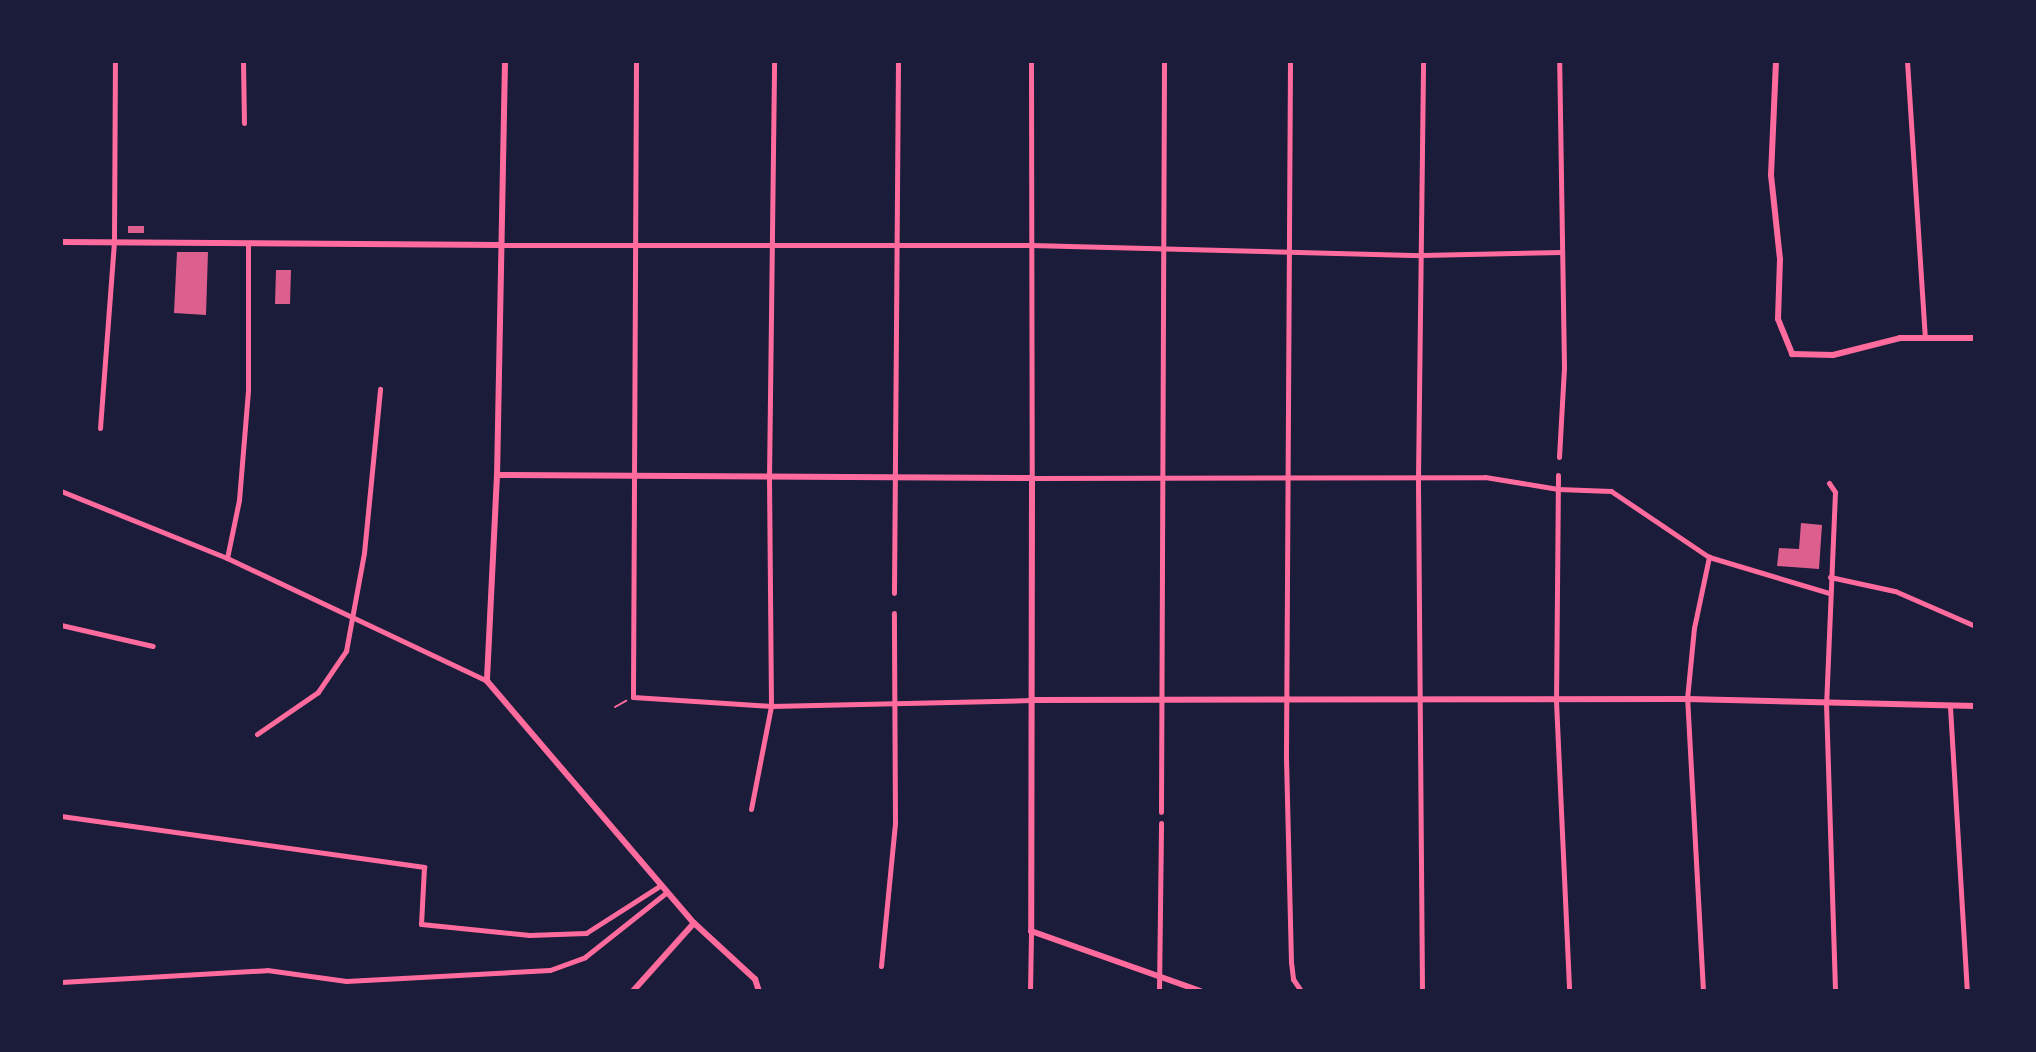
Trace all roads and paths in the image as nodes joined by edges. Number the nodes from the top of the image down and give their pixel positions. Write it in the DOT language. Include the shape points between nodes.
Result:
graph roads {
  1 [pos="115,61"];
  2 [pos="243,61"];
  3 [pos="505,61"];
  4 [pos="636,61"];
  5 [pos="774,61"];
  6 [pos="898,61"];
  7 [pos="1031,61"];
  8 [pos="1164,61"];
  9 [pos="1290,61"];
  10 [pos="1423,61"];
  11 [pos="1559,61"];
  12 [pos="1776,61"];
  13 [pos="1907,61"];
  14 [pos="244,122"];
  15 [pos="61,242"];
  16 [pos="114,242"];
  17 [pos="248,243"];
  18 [pos="501,245"];
  19 [pos="1031,245"];
  20 [pos="636,247"];
  21 [pos="773,247"];
  22 [pos="895,248"];
  23 [pos="1161,249"];
  24 [pos="1291,252"];
  25 [pos="1562,252"];
  26 [pos="1422,255"];
  27 [pos="1925,337"];
  28 [pos="1975,338"];
  29 [pos="380,389"];
  30 [pos="100,429"];
  31 [pos="1559,457"];
  32 [pos="497,475"];
  33 [pos="1558,475"];
  34 [pos="635,478"];
  35 [pos="896,478"];
  36 [pos="1032,478"];
  37 [pos="1418,478"];
  38 [pos="769,479"];
  39 [pos="1161,479"];
  40 [pos="1289,480"];
  41 [pos="1829,483"];
  42 [pos="1558,489"];
  43 [pos="61,491"];
  44 [pos="1709,557"];
  45 [pos="227,558"];
  46 [pos="1830,577"];
  47 [pos="894,593"];
  48 [pos="1829,593"];
  49 [pos="894,613"];
  50 [pos="352,617"];
  51 [pos="61,625"];
  52 [pos="1975,626"];
  53 [pos="153,646"];
  54 [pos="487,681"];
  55 [pos="633,697"];
  56 [pos="1688,699"];
  57 [pos="1031,700"];
  58 [pos="1162,700"];
  59 [pos="1556,701"];
  60 [pos="1286,702"];
  61 [pos="1421,702"];
  62 [pos="1826,703"];
  63 [pos="893,704"];
  64 [pos="771,706"];
  65 [pos="1975,706"];
  66 [pos="615,707"];
  67 [pos="1951,707"];
  68 [pos="257,734"];
  69 [pos="751,809"];
  70 [pos="1161,812"];
  71 [pos="61,816"];
  72 [pos="1161,823"];
  73 [pos="661,885"];
  74 [pos="667,892"];
  75 [pos="694,923"];
  76 [pos="1031,931"];
  77 [pos="881,966"];
  78 [pos="1160,976"];
  79 [pos="61,982"];
  80 [pos="634,991"];
  81 [pos="760,991"];
  82 [pos="1030,991"];
  83 [pos="1159,991"];
  84 [pos="1200,991"];
  85 [pos="1301,991"];
  86 [pos="1422,991"];
  87 [pos="1569,991"];
  88 [pos="1703,991"];
  89 [pos="1835,991"];
  90 [pos="1967,991"];
  1 -- 16 [label="street"];
  2 -- 14 [label="street"];
  3 -- 18 [label="street"];
  4 -- 20 [label="street"];
  5 -- 21 [label="street"];
  6 -- 22 [label="street"];
  7 -- 19 [label="street"];
  8 -- 23 [label="street"];
  9 -- 24 [label="street"];
  10 -- 26 [label="street"];
  11 -- 25 [label="street"];
  12 -- 27 [label="street" via="1771,175 1780,258 1778,320 1792,355 1833,355"];
  13 -- 27 [label="street"];
  15 -- 16 [label="street"];
  16 -- 17 [label="street"];
  16 -- 30 [label="street"];
  17 -- 18 [label="street"];
  17 -- 45 [label="street" via="248,390 239,500"];
  18 -- 20 [label="street"];
  18 -- 32 [label="street"];
  19 -- 22 [label="street"];
  19 -- 23 [label="street"];
  19 -- 36 [label="street"];
  20 -- 21 [label="street"];
  20 -- 34 [label="street"];
  21 -- 22 [label="street"];
  21 -- 38 [label="street"];
  22 -- 35 [label="street"];
  23 -- 24 [label="street"];
  23 -- 39 [label="street"];
  24 -- 26 [label="street"];
  24 -- 40 [label="street"];
  25 -- 26 [label="street"];
  25 -- 31 [label="street"];
  26 -- 37 [label="street"];
  27 -- 28 [label="street"];
  29 -- 50 [label="street" via="364,553"];
  32 -- 34 [label="street"];
  32 -- 54 [label="street"];
  33 -- 42 [label="street"];
  34 -- 38 [label="street"];
  34 -- 55 [label="street"];
  35 -- 36 [label="street"];
  35 -- 38 [label="street"];
  35 -- 47 [label="street"];
  36 -- 39 [label="street"];
  36 -- 57 [label="street"];
  37 -- 40 [label="street"];
  37 -- 42 [label="street" via="1485,477"];
  37 -- 61 [label="street"];
  38 -- 64 [label="street"];
  39 -- 40 [label="street"];
  39 -- 58 [label="street"];
  40 -- 60 [label="street"];
  41 -- 46 [label="street" via="1835,492"];
  42 -- 44 [label="street" via="1611,491"];
  42 -- 59 [label="street"];
  43 -- 45 [label="street"];
  44 -- 48 [label="street"];
  44 -- 56 [label="street" via="1694,628"];
  45 -- 50 [label="street"];
  46 -- 48 [label="street"];
  46 -- 52 [label="street" via="1902,593"];
  48 -- 62 [label="street"];
  49 -- 63 [label="street"];
  50 -- 54 [label="street"];
  50 -- 68 [label="street" via="346,651 318,692"];
  51 -- 53 [label="street"];
  54 -- 73 [label="street"];
  55 -- 64 [label="street"];
  55 -- 66 [label="path"];
  56 -- 59 [label="street"];
  56 -- 62 [label="street"];
  56 -- 88 [label="street"];
  57 -- 58 [label="street"];
  57 -- 63 [label="street"];
  57 -- 76 [label="street"];
  58 -- 60 [label="street"];
  58 -- 70 [label="street"];
  59 -- 61 [label="street"];
  59 -- 87 [label="street"];
  60 -- 61 [label="street"];
  60 -- 85 [label="street" via="1291,962 1293,979"];
  61 -- 86 [label="street"];
  62 -- 67 [label="street"];
  62 -- 89 [label="street"];
  63 -- 64 [label="street"];
  63 -- 77 [label="street" via="895,822"];
  64 -- 69 [label="street"];
  65 -- 67 [label="street"];
  67 -- 90 [label="street"];
  71 -- 73 [label="street" via="424,867 421,924 528,935 586,933"];
  72 -- 78 [label="street"];
  73 -- 74 [label="street"];
  74 -- 75 [label="street"];
  74 -- 79 [label="street" via="585,957 550,970 346,981 267,970"];
  75 -- 80 [label="street"];
  75 -- 81 [label="street" via="737,959"];
  76 -- 78 [label="street"];
  76 -- 82 [label="street"];
  78 -- 83 [label="street"];
  78 -- 84 [label="street"];
}
